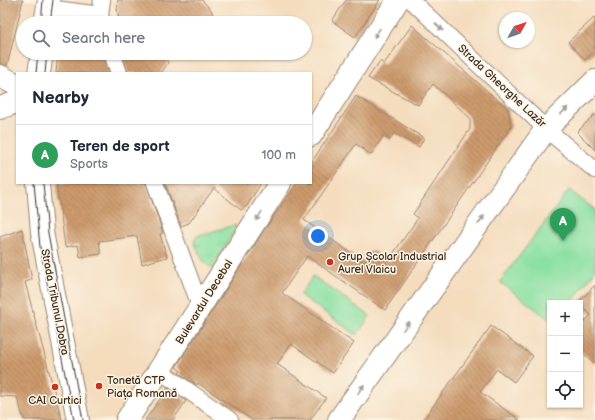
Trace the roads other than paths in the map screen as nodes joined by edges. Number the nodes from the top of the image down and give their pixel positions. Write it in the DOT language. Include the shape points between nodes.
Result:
graph roads {
  1 [pos="398,0"];
  2 [pos="411,0"];
  3 [pos="47,10"];
  4 [pos="101,13"];
  5 [pos="41,60"];
  6 [pos="114,60"];
  7 [pos="39,72"];
  8 [pos="119,72"];
  9 [pos="0,76"];
  10 [pos="595,81"];
  11 [pos="16,84"];
  12 [pos="16,102"];
  13 [pos="0,108"];
  14 [pos="546,129"];
  15 [pos="312,133"];
  16 [pos="595,170"];
  17 [pos="38,184"];
  18 [pos="155,184"];
  19 [pos="279,184"];
  20 [pos="200,306"];
  21 [pos="160,371"];
  22 [pos="78,420"];
  23 [pos="127,420"];
  24 [pos="230,420"];
  25 [pos="339,420"];
  1 -- 15 [label="main road, one-way"];
  2 -- 14 [label="street, Strada Gheorghe Lazăr, one-way"];
  3 -- 4 [label="street"];
  5 -- 7 [label="main road"];
  6 -- 8 [label="street"];
  9 -- 11 [label="main road"];
  14 -- 10 [label="main road, one-way"];
  12 -- 13 [label="main road"];
  14 -- 16 [label="street, Strada Gheorghe Lazăr"];
  25 -- 14 [label="main road, one-way"];
  17 -- 22 [label="main road, Strada Tribunul Dobra" via="42,232"];
  18 -- 20 [label="street"];
  19 -- 20 [label="main road, Bulevardul Decebal, one-way"];
  20 -- 21 [label="main road, Bulevardul Decebal"];
  21 -- 23 [label="main road, Bulevardul Decebal"];
  21 -- 24 [label="street"];
}
